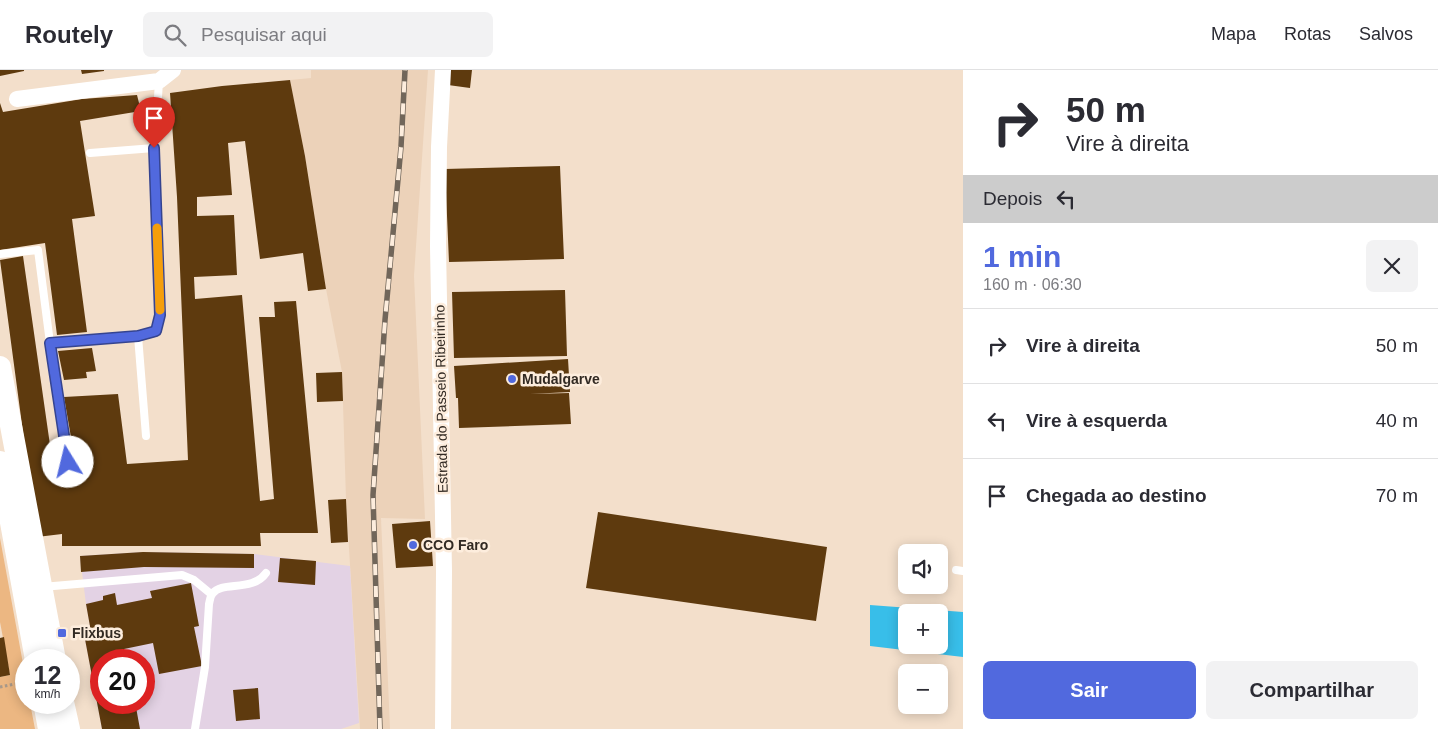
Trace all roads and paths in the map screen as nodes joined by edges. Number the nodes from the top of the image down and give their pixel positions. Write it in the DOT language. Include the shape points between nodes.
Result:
graph roads {
  1 [pos="173,70"];
  2 [pos="443,70"];
  3 [pos="159,81"];
  4 [pos="17,99"];
  5 [pos="154,148"];
  6 [pos="90,153"];
  7 [pos="0,254"];
  8 [pos="138,336"];
  9 [pos="50,343"];
  10 [pos="0,367"];
  11 [pos="146,436"];
  12 [pos="0,462"];
  13 [pos="68,462"];
  14 [pos="266,572"];
  15 [pos="40,588"];
  16 [pos="211,594"];
  17 [pos="34,649"];
  18 [pos="53,649"];
  19 [pos="15,684"];
  20 [pos="0,687"];
  21 [pos="46,714"];
  22 [pos="66,714"];
  23 [pos="48,729"];
  24 [pos="69,729"];
  25 [pos="195,729"];
  26 [pos="443,729"];
  1 -- 3 [label="street"];
  2 -- 26 [label="street, Estrada do Passeio Ribeirinho" via="438,147 438,226 444,572"];
  3 -- 4 [label="street"];
  3 -- 5 [label="lane"];
  5 -- 6 [label="lane"];
  5 -- 8 [label="lane" via="160,315 156,331"];
  7 -- 9 [label="lane" via="38,250"];
  8 -- 9 [label="lane"];
  8 -- 11 [label="lane"];
  9 -- 13 [label="lane"];
  10 -- 15 [label="main road"];
  12 -- 17 [label="main road"];
  14 -- 16 [label="lane" via="259,581 218,589"];
  15 -- 16 [label="lane" via="182,575"];
  15 -- 18 [label="main road"];
  16 -- 25 [label="lane" via="205,667"];
  19 -- 20 [label="path"];
  21 -- 23 [label="main road"];
  22 -- 24 [label="main road"];
}
